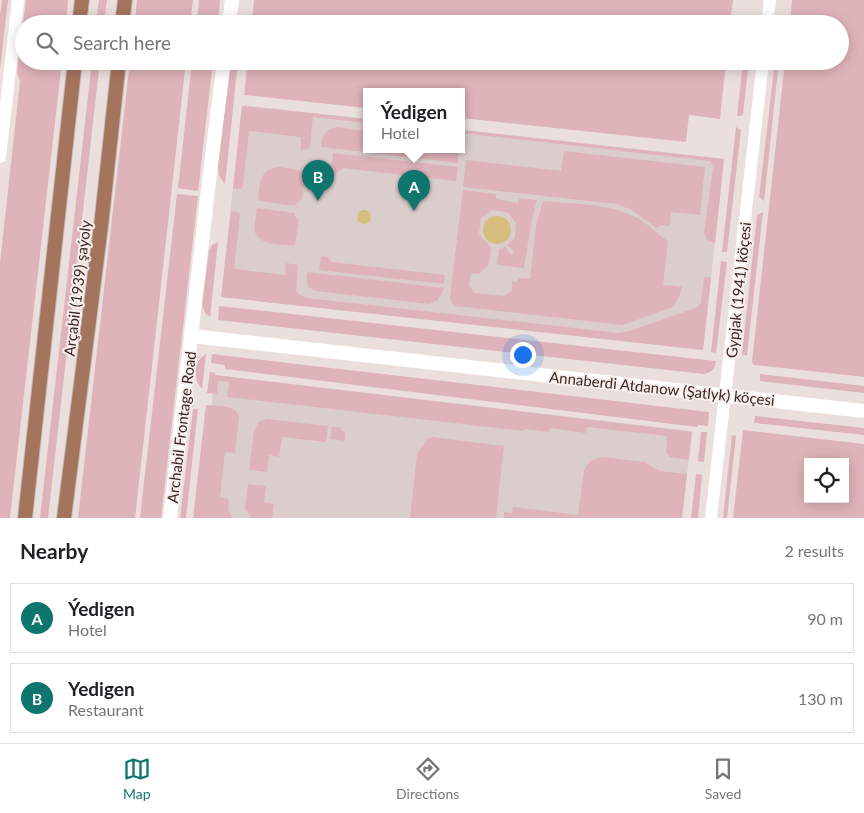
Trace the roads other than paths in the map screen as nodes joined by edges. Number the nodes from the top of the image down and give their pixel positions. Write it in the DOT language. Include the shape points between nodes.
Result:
graph roads {
  1 [pos="18,0"];
  2 [pos="82,0"];
  3 [pos="125,0"];
  4 [pos="232,0"];
  5 [pos="770,0"];
  6 [pos="16,15"];
  7 [pos="80,15"];
  8 [pos="123,15"];
  9 [pos="230,15"];
  10 [pos="768,15"];
  11 [pos="15,26"];
  12 [pos="74,70"];
  13 [pos="117,70"];
  14 [pos="223,70"];
  15 [pos="762,70"];
  16 [pos="0,157"];
  17 [pos="192,336"];
  18 [pos="726,395"];
  19 [pos="864,411"];
  20 [pos="25,518"];
  21 [pos="64,518"];
  22 [pos="170,518"];
  23 [pos="711,518"];
  1 -- 6 [label="street"];
  2 -- 7 [label="main road"];
  3 -- 8 [label="main road"];
  4 -- 9 [label="street"];
  5 -- 10 [label="street"];
  11 -- 16 [label="street"];
  12 -- 20 [label="main road, Arçabil (1939) şaýoly"];
  13 -- 21 [label="main road, Arçabil (1939) şaýoly"];
  14 -- 17 [label="street, Archabil Frontage Road"];
  15 -- 18 [label="street, Gypjak (1941) köçesi"];
  17 -- 18 [label="street, Annaberdi Atdanow (Şatlyk) köçesi"];
  17 -- 22 [label="street, Archabil Frontage Road"];
  18 -- 19 [label="street, Annaberdi Atdanow (Şatlyk) köçesi"];
  18 -- 23 [label="street, Gypjak (1941) köçesi"];
}
